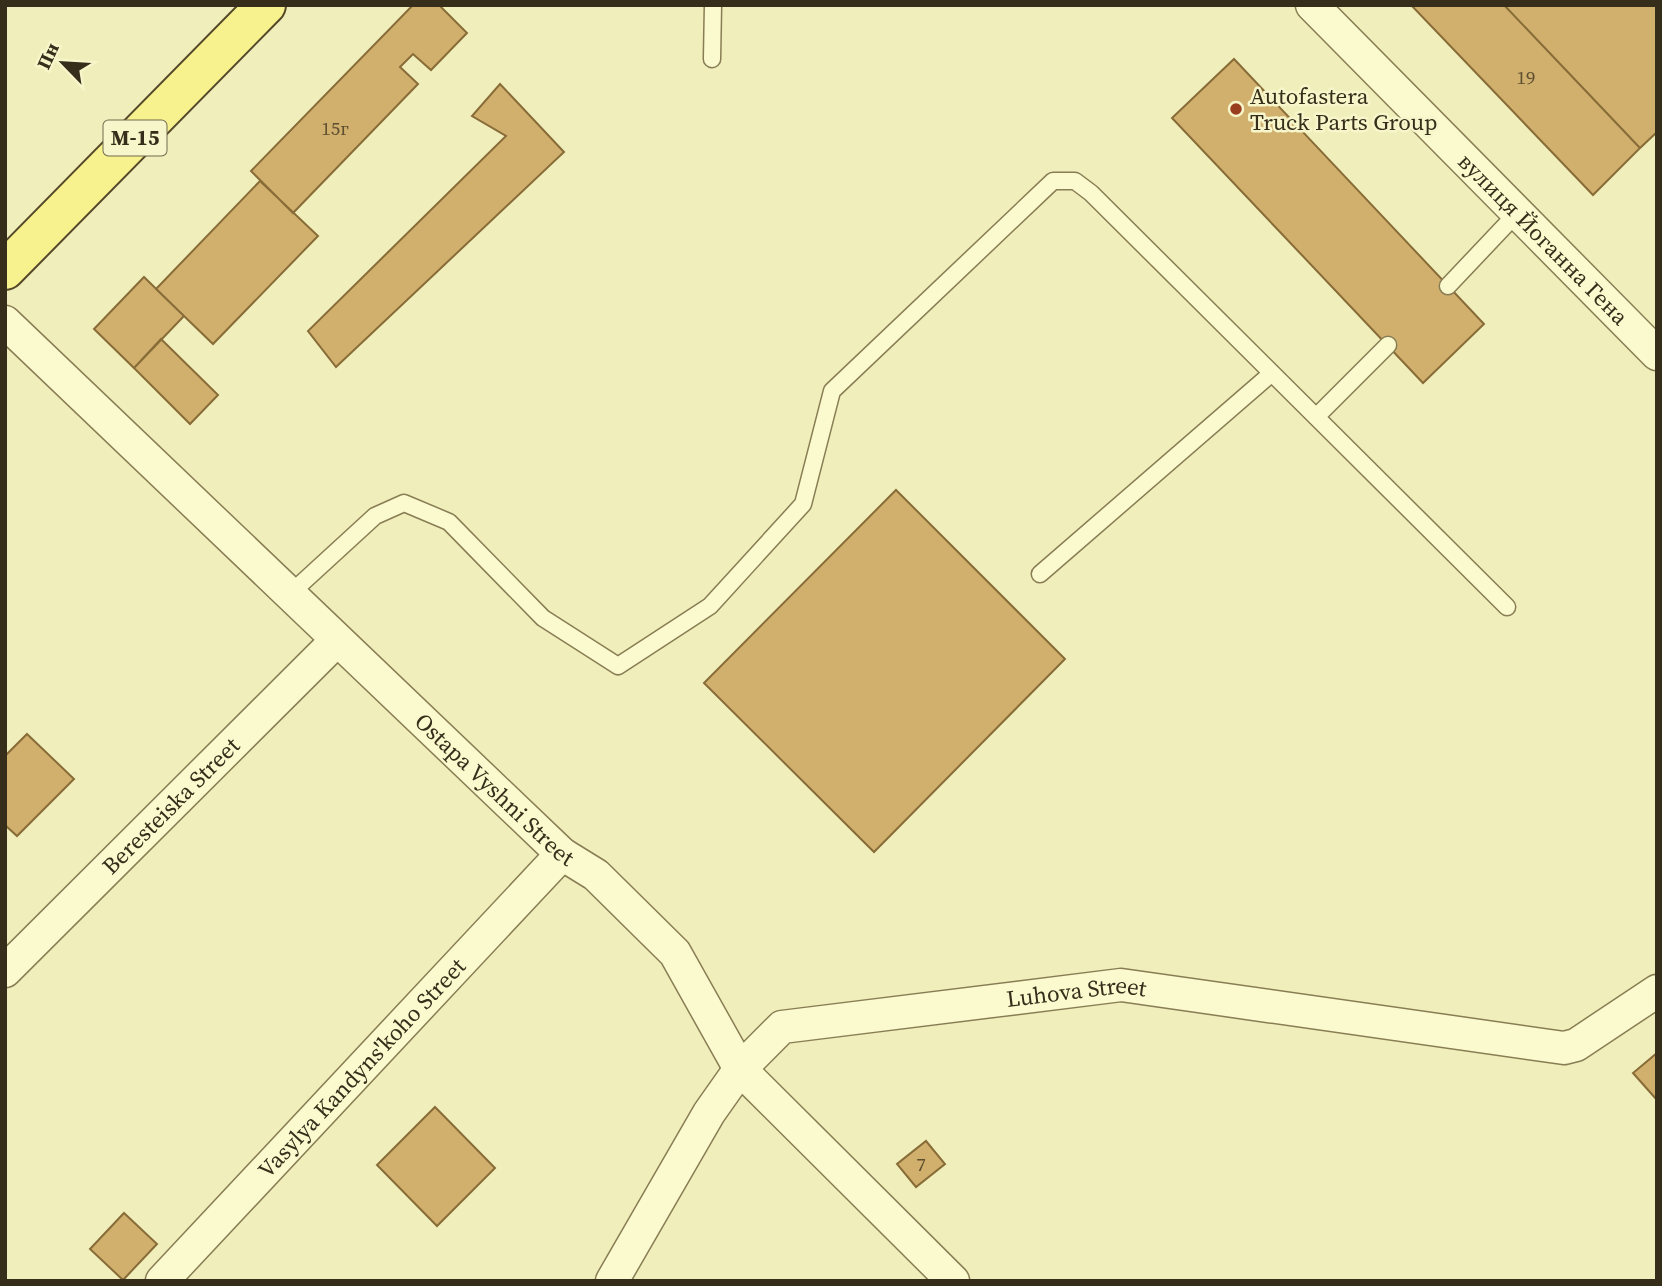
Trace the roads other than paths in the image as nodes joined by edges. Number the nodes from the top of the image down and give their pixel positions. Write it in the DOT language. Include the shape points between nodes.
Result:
graph roads {
  1 [pos="266,5"];
  2 [pos="713,5"];
  3 [pos="1312,5"];
  4 [pos="712,59"];
  5 [pos="1518,212"];
  6 [pos="5,270"];
  7 [pos="1448,286"];
  8 [pos="5,322"];
  9 [pos="1388,345"];
  10 [pos="1657,354"];
  11 [pos="1272,373"];
  12 [pos="1316,416"];
  13 [pos="1040,574"];
  14 [pos="291,593"];
  15 [pos="1507,607"];
  16 [pos="337,640"];
  17 [pos="562,854"];
  18 [pos="5,971"];
  19 [pos="1657,991"];
  20 [pos="740,1069"];
  21 [pos="163,1281"];
  22 [pos="612,1281"];
  23 [pos="953,1281"];
  1 -- 6 [label="main road, М-15"];
  2 -- 4 [label="lane"];
  3 -- 5 [label="street, вулиця Йоганна Гена"];
  5 -- 7 [label="lane"];
  5 -- 10 [label="street, вулиця Йоганна Гена"];
  8 -- 14 [label="street, Ostapa Vyshni Street"];
  9 -- 12 [label="lane"];
  11 -- 12 [label="lane"];
  11 -- 13 [label="lane"];
  11 -- 14 [label="lane" via="1091,193 1075,181 1053,181 832,391 803,504 710,606 618,666 543,618 449,522 404,503 375,516"];
  12 -- 15 [label="lane"];
  14 -- 16 [label="street, Ostapa Vyshni Street"];
  16 -- 17 [label="street, Ostapa Vyshni Street"];
  16 -- 18 [label="street, Beresteiska Street"];
  17 -- 20 [label="street, Ostapa Vyshni Street" via="596,875 675,953"];
  17 -- 21 [label="street, Vasylya Kandyns'koho Street"];
  19 -- 20 [label="street, Luhova Street" via="1576,1045 1564,1048 1121,985 782,1027"];
  20 -- 22 [label="street, Luhova Street" via="709,1112"];
  20 -- 23 [label="street, Ostapa Vyshni Street"];
}
